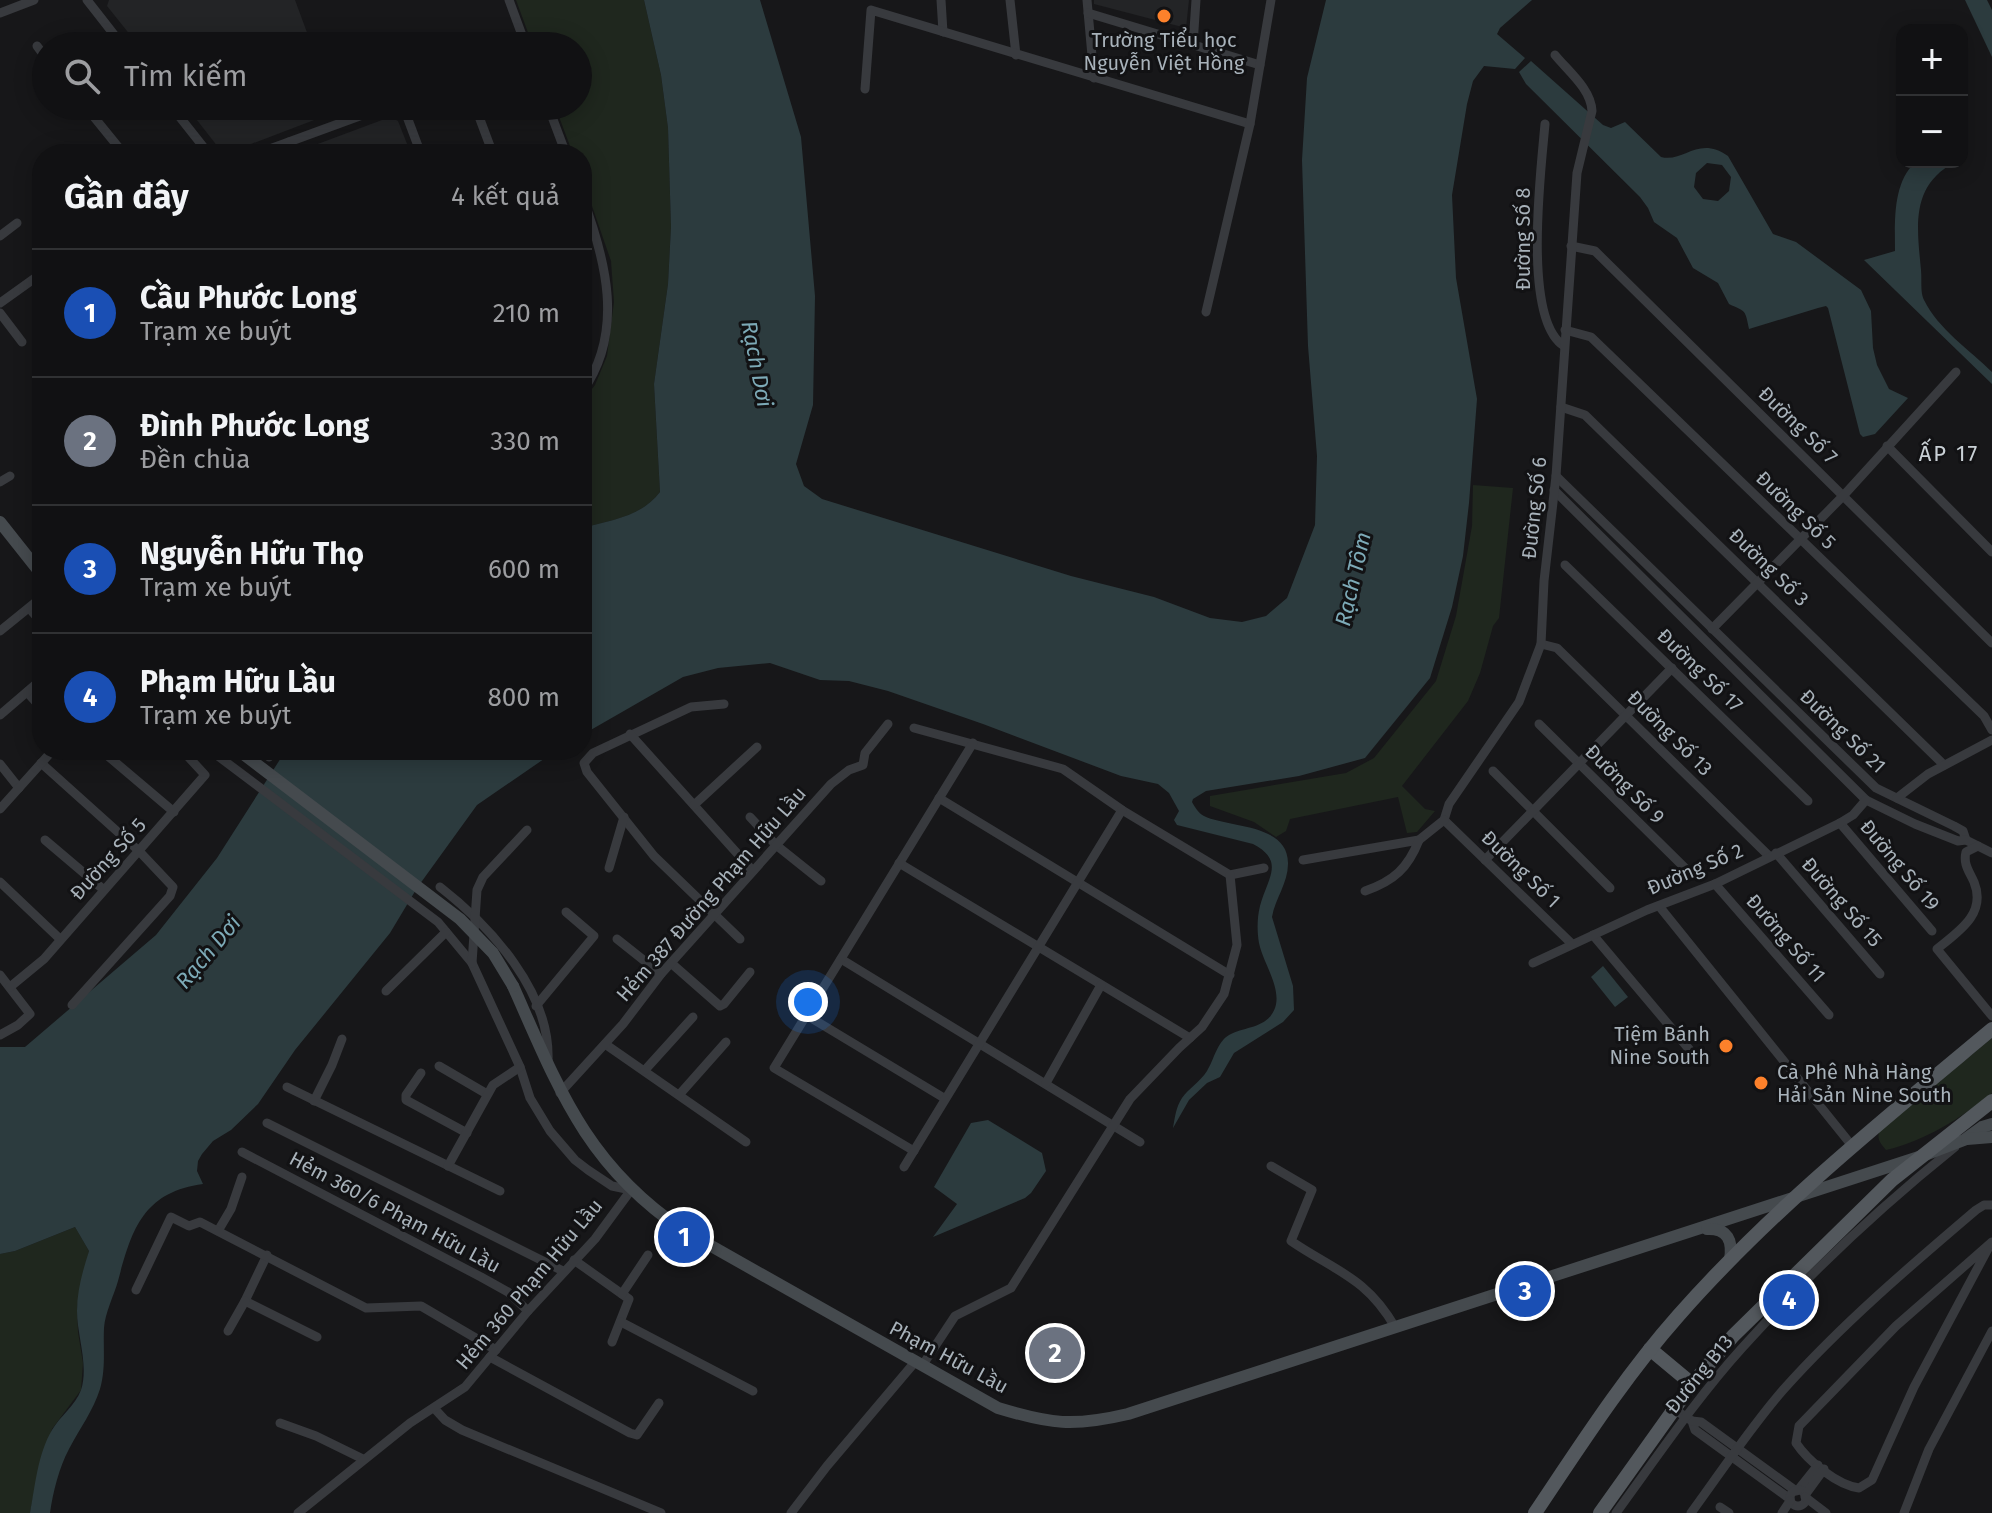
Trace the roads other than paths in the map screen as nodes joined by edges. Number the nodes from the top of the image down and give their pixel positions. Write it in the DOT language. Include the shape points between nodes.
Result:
graph roads {
  1 [pos="34,0"];
  2 [pos="87,0"];
  3 [pos="509,0"];
  4 [pos="941,0"];
  5 [pos="1010,0"];
  6 [pos="1087,0"];
  7 [pos="1196,0"];
  8 [pos="1271,0"];
  9 [pos="872,5"];
  10 [pos="0,13"];
  11 [pos="1088,13"];
  12 [pos="112,32"];
  13 [pos="521,32"];
  14 [pos="943,32"];
  15 [pos="1193,45"];
  16 [pos="1016,55"];
  17 [pos="1555,55"];
  18 [pos="1260,65"];
  19 [pos="1094,78"];
  20 [pos="865,89"];
  21 [pos="96,120"];
  22 [pos="182,120"];
  23 [pos="349,120"];
  24 [pos="408,120"];
  25 [pos="480,120"];
  26 [pos="553,120"];
  27 [pos="1250,124"];
  28 [pos="1545,124"];
  29 [pos="289,142"];
  30 [pos="116,144"];
  31 [pos="201,144"];
  32 [pos="284,144"];
  33 [pos="417,144"];
  34 [pos="489,144"];
  35 [pos="562,144"];
  36 [pos="17,223"];
  37 [pos="592,228"];
  38 [pos="0,236"];
  39 [pos="1571,246"];
  40 [pos="32,280"];
  41 [pos="0,303"];
  42 [pos="1206,312"];
  43 [pos="0,313"];
  44 [pos="1565,330"];
  45 [pos="22,342"];
  46 [pos="1564,346"];
  47 [pos="1956,372"];
  48 [pos="592,374"];
  49 [pos="1561,407"];
  50 [pos="1887,446"];
  51 [pos="10,476"];
  52 [pos="1556,476"];
  53 [pos="0,482"];
  54 [pos="1554,490"];
  55 [pos="1844,495"];
  56 [pos="0,522"];
  57 [pos="1800,539"];
  58 [pos="1992,552"];
  59 [pos="32,560"];
  60 [pos="1565,565"];
  61 [pos="1758,581"];
  62 [pos="32,605"];
  63 [pos="29,608"];
  64 [pos="32,611"];
  65 [pos="1712,629"];
  66 [pos="0,631"];
  67 [pos="1992,643"];
  68 [pos="1541,644"];
  69 [pos="1672,668"];
  70 [pos="32,688"];
  71 [pos="27,692"];
  72 [pos="32,698"];
  73 [pos="724,704"];
  74 [pos="0,715"];
  75 [pos="1627,715"];
  76 [pos="888,724"];
  77 [pos="1539,724"];
  78 [pos="914,728"];
  79 [pos="1992,730"];
  80 [pos="630,734"];
  81 [pos="1992,740"];
  82 [pos="973,743"];
  83 [pos="757,747"];
  84 [pos="592,754"];
  85 [pos="44,760"];
  86 [pos="113,760"];
  87 [pos="191,760"];
  88 [pos="226,760"];
  89 [pos="251,760"];
  90 [pos="587,760"];
  91 [pos="41,763"];
  92 [pos="0,764"];
  93 [pos="1579,764"];
  94 [pos="1944,765"];
  95 [pos="1493,771"];
  96 [pos="19,788"];
  97 [pos="939,798"];
  98 [pos="1897,798"];
  99 [pos="1866,800"];
  100 [pos="1808,801"];
  101 [pos="694,805"];
  102 [pos="0,809"];
  103 [pos="1122,810"];
  104 [pos="1533,811"];
  105 [pos="174,812"];
  106 [pos="624,817"];
  107 [pos="750,817"];
  108 [pos="1444,820"];
  109 [pos="1840,823"];
  110 [pos="527,830"];
  111 [pos="45,840"];
  112 [pos="1419,840"];
  113 [pos="1966,840"];
  114 [pos="776,845"];
  115 [pos="1978,846"];
  116 [pos="139,851"];
  117 [pos="1992,853"];
  118 [pos="1773,855"];
  119 [pos="1303,860"];
  120 [pos="1485,860"];
  121 [pos="899,863"];
  122 [pos="609,868"];
  123 [pos="1264,868"];
  124 [pos="1686,869"];
  125 [pos="753,871"];
  126 [pos="1230,875"];
  127 [pos="821,881"];
  128 [pos="0,882"];
  129 [pos="1078,882"];
  130 [pos="1715,884"];
  131 [pos="440,887"];
  132 [pos="1610,888"];
  133 [pos="104,890"];
  134 [pos="1365,891"];
  135 [pos="1659,906"];
  136 [pos="566,912"];
  137 [pos="475,916"];
  138 [pos="714,916"];
  139 [pos="1932,931"];
  140 [pos="446,932"];
  141 [pos="1593,935"];
  142 [pos="60,939"];
  143 [pos="617,939"];
  144 [pos="740,939"];
  145 [pos="1572,944"];
  146 [pos="1038,947"];
  147 [pos="841,959"];
  148 [pos="472,963"];
  149 [pos="671,963"];
  150 [pos="1533,963"];
  151 [pos="750,972"];
  152 [pos="661,974"];
  153 [pos="1880,974"];
  154 [pos="0,975"];
  155 [pos="1230,975"];
  156 [pos="1101,985"];
  157 [pos="10,987"];
  158 [pos="386,991"];
  159 [pos="72,1005"];
  160 [pos="536,1006"];
  161 [pos="806,1015"];
  162 [pos="1829,1015"];
  163 [pos="1992,1016"];
  164 [pos="693,1017"];
  165 [pos="1992,1029"];
  166 [pos="0,1035"];
  167 [pos="1190,1038"];
  168 [pos="342,1039"];
  169 [pos="726,1042"];
  170 [pos="980,1043"];
  171 [pos="605,1044"];
  172 [pos="1689,1049"];
  173 [pos="548,1064"];
  174 [pos="439,1066"];
  175 [pos="520,1067"];
  176 [pos="645,1070"];
  177 [pos="421,1073"];
  178 [pos="1046,1083"];
  179 [pos="287,1087"];
  180 [pos="560,1093"];
  181 [pos="487,1094"];
  182 [pos="679,1095"];
  183 [pos="944,1098"];
  184 [pos="314,1101"];
  185 [pos="1992,1101"];
  186 [pos="267,1123"];
  187 [pos="1113,1124"];
  188 [pos="1992,1124"];
  189 [pos="467,1133"];
  190 [pos="1992,1137"];
  191 [pos="1964,1140"];
  192 [pos="746,1142"];
  193 [pos="1140,1142"];
  194 [pos="1853,1147"];
  195 [pos="914,1151"];
  196 [pos="242,1152"];
  197 [pos="1925,1155"];
  198 [pos="448,1166"];
  199 [pos="1271,1166"];
  200 [pos="904,1167"];
  201 [pos="242,1177"];
  202 [pos="631,1190"];
  203 [pos="500,1191"];
  204 [pos="1796,1198"];
  205 [pos="1992,1205"];
  206 [pos="1696,1230"];
  207 [pos="218,1231"];
  208 [pos="1992,1242"];
  209 [pos="267,1255"];
  210 [pos="648,1255"];
  211 [pos="574,1260"];
  212 [pos="1730,1260"];
  213 [pos="1962,1268"];
  214 [pos="563,1271"];
  215 [pos="1974,1277"];
  216 [pos="136,1290"];
  217 [pos="622,1294"];
  218 [pos="245,1301"];
  219 [pos="528,1311"];
  220 [pos="621,1322"];
  221 [pos="1395,1327"];
  222 [pos="228,1331"];
  223 [pos="1992,1331"];
  224 [pos="317,1337"];
  225 [pos="612,1342"];
  226 [pos="1650,1349"];
  227 [pos="493,1354"];
  228 [pos="918,1364"];
  229 [pos="1692,1384"];
  230 [pos="753,1391"];
  231 [pos="659,1403"];
  232 [pos="434,1408"];
  233 [pos="1684,1415"];
  234 [pos="280,1423"];
  235 [pos="1735,1453"];
  236 [pos="363,1459"];
  237 [pos="1821,1467"];
  238 [pos="1798,1501"];
  239 [pos="298,1513"];
  240 [pos="661,1513"];
  241 [pos="791,1513"];
  242 [pos="1535,1513"];
  243 [pos="1600,1513"];
  244 [pos="1616,1513"];
  245 [pos="1691,1513"];
  246 [pos="1782,1513"];
  247 [pos="1826,1513"];
  248 [pos="1904,1513"];
  1 -- 10 [label="street"];
  2 -- 12 [label="street"];
  3 -- 13 [label="street"];
  4 -- 14 [label="street"];
  5 -- 16 [label="street"];
  6 -- 11 [label="street"];
  7 -- 15 [label="street"];
  8 -- 18 [label="street"];
  9 -- 14 [label="street"];
  9 -- 20 [label="street"];
  11 -- 15 [label="street"];
  11 -- 19 [label="street"];
  14 -- 16 [label="street"];
  15 -- 18 [label="street"];
  16 -- 19 [label="street"];
  17 -- 39 [label="street, Đường Số 6" via="1586,91 1592,111 1577,173"];
  18 -- 27 [label="street"];
  19 -- 27 [label="street"];
  21 -- 30 [label="street"];
  22 -- 31 [label="street"];
  23 -- 29 [label="street"];
  24 -- 33 [label="street"];
  25 -- 34 [label="street"];
  26 -- 35 [label="street"];
  27 -- 42 [label="street"];
  28 -- 46 [label="street, Đường Số 8" via="1539,279 1544,320"];
  29 -- 32 [label="street"];
  36 -- 38 [label="street"];
  37 -- 48 [label="street" via="604,262 607,301 602,349"];
  39 -- 44 [label="street, Đường Số 6"];
  39 -- 55 [label="street, Đường Số 7" via="1595,251"];
  40 -- 41 [label="street"];
  43 -- 45 [label="street"];
  44 -- 46 [label="street, Đường Số 6"];
  44 -- 57 [label="street, Đường Số 5" via="1591,337"];
  46 -- 49 [label="street, Đường Số 6"];
  47 -- 50 [label="street"];
  49 -- 52 [label="street, Đường Số 6"];
  49 -- 61 [label="street, Đường Số 3" via="1585,415"];
  50 -- 55 [label="street"];
  50 -- 58 [label="street"];
  51 -- 53 [label="street"];
  52 -- 54 [label="street, Đường Số 6"];
  52 -- 65 [label="street, Đường Số 21"];
  54 -- 68 [label="street, Đường Số 6"];
  54 -- 99 [label="street, Đường Số 21"];
  55 -- 57 [label="street"];
  55 -- 67 [label="street, Đường Số 7"];
  56 -- 59 [label="main road"];
  57 -- 61 [label="street"];
  57 -- 79 [label="street, Đường Số 5" via="1984,716"];
  60 -- 69 [label="street, Đường Số 17"];
  61 -- 65 [label="street"];
  61 -- 94 [label="street, Đường Số 3"];
  62 -- 63 [label="street"];
  63 -- 64 [label="street"];
  63 -- 66 [label="street"];
  65 -- 98 [label="street, Đường Số 21" via="1876,788"];
  68 -- 75 [label="street, Đường Số 13" via="1557,648"];
  68 -- 108 [label="street, Đường Số 6" via="1519,702 1449,804"];
  69 -- 75 [label="street"];
  69 -- 100 [label="street, Đường Số 17"];
  70 -- 71 [label="street"];
  71 -- 72 [label="street"];
  71 -- 74 [label="street"];
  73 -- 80 [label="street" via="691,707"];
  75 -- 93 [label="street"];
  75 -- 118 [label="street, Đường Số 13"];
  76 -- 114 [label="street, Hẻm 387 Đường Phạm Hữu Lầu" via="865,753 863,765 831,784"];
  77 -- 93 [label="street, Đường Số 9"];
  78 -- 82 [label="street"];
  80 -- 84 [label="street"];
  80 -- 101 [label="street"];
  81 -- 94 [label="street"];
  82 -- 97 [label="street"];
  82 -- 103 [label="street" via="1063,769"];
  83 -- 101 [label="street"];
  85 -- 91 [label="street"];
  86 -- 105 [label="street"];
  87 -- 105 [label="street, Đường Số 5" via="205,775"];
  88 -- 140 [label="street, Phạm Hữu Lầu"];
  89 -- 173 [label="main road, Phạm Hữu Lầu, bridge" via="460,919 493,953"];
  90 -- 106 [label="street" via="587,772"];
  91 -- 96 [label="street"];
  91 -- 116 [label="street"];
  92 -- 96 [label="street"];
  93 -- 104 [label="street"];
  93 -- 124 [label="street, Đường Số 9"];
  94 -- 98 [label="street"];
  95 -- 104 [label="street"];
  96 -- 102 [label="street"];
  97 -- 121 [label="street"];
  97 -- 129 [label="street"];
  98 -- 113 [label="street, Đường Số 21" via="1963,831"];
  99 -- 109 [label="street, Đường Số 2"];
  99 -- 113 [label="street, Đường Số 21" via="1943,836"];
  101 -- 125 [label="street"];
  103 -- 126 [label="street"];
  103 -- 129 [label="street"];
  104 -- 120 [label="street"];
  104 -- 132 [label="street"];
  105 -- 116 [label="street, Đường Số 5"];
  106 -- 122 [label="street"];
  106 -- 138 [label="street" via="654,856"];
  107 -- 114 [label="street"];
  108 -- 112 [label="street"];
  108 -- 120 [label="street, Đường Số 1"];
  109 -- 118 [label="street, Đường Số 2"];
  109 -- 139 [label="street, Đường Số 19"];
  110 -- 137 [label="street" via="483,877"];
  111 -- 133 [label="street"];
  112 -- 119 [label="street"];
  112 -- 134 [label="street" via="1399,874"];
  113 -- 115 [label="street"];
  114 -- 125 [label="street, Hẻm 387 Đường Phạm Hữu Lầu"];
  114 -- 127 [label="street"];
  115 -- 117 [label="street"];
  115 -- 163 [label="street" via="1964,859 1975,885 1974,916 1937,949"];
  116 -- 133 [label="street, Đường Số 5"];
  116 -- 159 [label="street" via="173,887 172,893"];
  118 -- 130 [label="street, Đường Số 2"];
  118 -- 153 [label="street, Đường Số 15"];
  120 -- 145 [label="street, Đường Số 1"];
  121 -- 146 [label="street"];
  121 -- 147 [label="street"];
  123 -- 126 [label="street"];
  125 -- 138 [label="street, Hẻm 387 Đường Phạm Hữu Lầu"];
  126 -- 155 [label="street" via="1237,945"];
  128 -- 142 [label="street"];
  129 -- 146 [label="street"];
  129 -- 155 [label="street"];
  130 -- 135 [label="street, Đường Số 2"];
  130 -- 162 [label="street, Đường Số 11"];
  131 -- 137 [label="street, Phạm Hữu Lầu"];
  133 -- 142 [label="street, Đường Số 5"];
  135 -- 141 [label="street, Đường Số 2"];
  135 -- 194 [label="street"];
  136 -- 160 [label="street" via="594,936"];
  137 -- 148 [label="street"];
  137 -- 160 [label="street, Phạm Hữu Lầu" via="514,965"];
  138 -- 144 [label="street"];
  138 -- 149 [label="street, Hẻm 387 Đường Phạm Hữu Lầu"];
  140 -- 148 [label="street, Phạm Hữu Lầu"];
  140 -- 158 [label="street"];
  141 -- 145 [label="street, Đường Số 2"];
  141 -- 172 [label="street"];
  142 -- 157 [label="street, Đường Số 5"];
  143 -- 152 [label="street"];
  145 -- 150 [label="street, Đường Số 2"];
  146 -- 156 [label="street"];
  146 -- 170 [label="street"];
  147 -- 161 [label="street"];
  147 -- 170 [label="street"];
  148 -- 175 [label="street, Phạm Hữu Lầu"];
  149 -- 151 [label="street" via="720,1006"];
  149 -- 152 [label="street, Hẻm 387 Đường Phạm Hữu Lầu"];
  152 -- 171 [label="street, Hẻm 387 Đường Phạm Hữu Lầu"];
  154 -- 157 [label="street"];
  155 -- 167 [label="street" via="1224,994"];
  156 -- 167 [label="street"];
  156 -- 178 [label="street"];
  157 -- 166 [label="street" via="30,1014"];
  160 -- 173 [label="street, Phạm Hữu Lầu" via="547,1038"];
  161 -- 183 [label="street"];
  161 -- 195 [label="street" via="774,1068"];
  164 -- 176 [label="street"];
  165 -- 194 [label="main road"];
  167 -- 187 [label="street" via="1130,1099"];
  168 -- 184 [label="street"];
  169 -- 182 [label="street"];
  170 -- 178 [label="street"];
  170 -- 183 [label="street"];
  171 -- 176 [label="street"];
  171 -- 180 [label="street, Hẻm 387 Đường Phạm Hữu Lầu"];
  173 -- 180 [label="main road, Phạm Hữu Lầu"];
  174 -- 181 [label="street"];
  175 -- 181 [label="street"];
  175 -- 202 [label="street, Phạm Hữu Lầu" via="530,1098 575,1160 606,1183"];
  176 -- 182 [label="street"];
  177 -- 189 [label="street" via="406,1100"];
  178 -- 187 [label="street"];
  179 -- 184 [label="street"];
  180 -- 202 [label="main road, Phạm Hữu Lầu" via="591,1144"];
  181 -- 189 [label="street"];
  182 -- 192 [label="street"];
  183 -- 195 [label="street"];
  184 -- 198 [label="street"];
  185 -- 197 [label="main road"];
  186 -- 214 [label="street"];
  187 -- 193 [label="street"];
  187 -- 228 [label="street" via="1011,1288 955,1316"];
  188 -- 191 [label="main road, Phạm Hữu Lầu"];
  189 -- 198 [label="street"];
  190 -- 191 [label="main road, Phạm Hữu Lầu"];
  191 -- 197 [label="main road, Phạm Hữu Lầu"];
  191 -- 233 [label="street, Đường B13" via="1858,1230"];
  194 -- 204 [label="main road"];
  195 -- 200 [label="street"];
  196 -- 219 [label="street, Hẻm 360/6 Phạm Hữu Lầu" via="508,1292"];
  197 -- 204 [label="main road, Phạm Hữu Lầu"];
  197 -- 229 [label="main road" via="1892,1180 1769,1299"];
  198 -- 203 [label="street"];
  199 -- 221 [label="street" via="1312,1190 1291,1241 1363,1285"];
  201 -- 207 [label="street"];
  202 -- 211 [label="street, Hẻm 360 Phạm Hữu Lầu"];
  202 -- 228 [label="main road, Phạm Hữu Lầu" via="683,1230"];
  204 -- 206 [label="main road, Phạm Hữu Lầu"];
  204 -- 212 [label="main road"];
  205 -- 235 [label="street" via="1976,1210 1837,1334 1782,1392"];
  206 -- 212 [label="main road" via="1725,1233"];
  206 -- 221 [label="main road, Phạm Hữu Lầu"];
  207 -- 209 [label="street"];
  207 -- 216 [label="street" via="171,1217"];
  208 -- 213 [label="street"];
  208 -- 215 [label="street"];
  209 -- 218 [label="street"];
  209 -- 227 [label="street" via="366,1308 421,1306"];
  210 -- 217 [label="street"];
  211 -- 214 [label="street, Hẻm 360 Phạm Hữu Lầu"];
  211 -- 217 [label="street"];
  212 -- 226 [label="main road"];
  213 -- 215 [label="street"];
  213 -- 237 [label="street" via="1896,1326 1799,1426 1796,1443"];
  214 -- 219 [label="street, Hẻm 360 Phạm Hữu Lầu"];
  215 -- 237 [label="street" via="1914,1387 1872,1480 1850,1487"];
  217 -- 220 [label="street" via="629,1299"];
  218 -- 222 [label="street"];
  218 -- 224 [label="street"];
  219 -- 227 [label="street, Hẻm 360 Phạm Hữu Lầu"];
  220 -- 225 [label="street"];
  220 -- 230 [label="street"];
  221 -- 228 [label="main road, Phạm Hữu Lầu" via="1128,1414 1083,1423 1048,1422 998,1408"];
  223 -- 248 [label="street" via="1946,1416"];
  226 -- 229 [label="main road"];
  226 -- 242 [label="main road"];
  227 -- 231 [label="street" via="630,1433 642,1430"];
  227 -- 232 [label="street, Hẻm 360 Phạm Hữu Lầu" via="465,1387"];
  228 -- 241 [label="street"];
  229 -- 233 [label="main road"];
  232 -- 236 [label="street, Hẻm 360 Phạm Hữu Lầu"];
  232 -- 240 [label="street" via="462,1430"];
  233 -- 235 [label="street" via="1695,1430"];
  233 -- 243 [label="main road"];
  233 -- 244 [label="street, Đường B13"];
  234 -- 236 [label="street"];
  235 -- 238 [label="street"];
  235 -- 245 [label="street"];
  236 -- 239 [label="street, Hẻm 360 Phạm Hữu Lầu"];
  237 -- 238 [label="street"];
  238 -- 246 [label="street"];
  238 -- 247 [label="street"];
}
